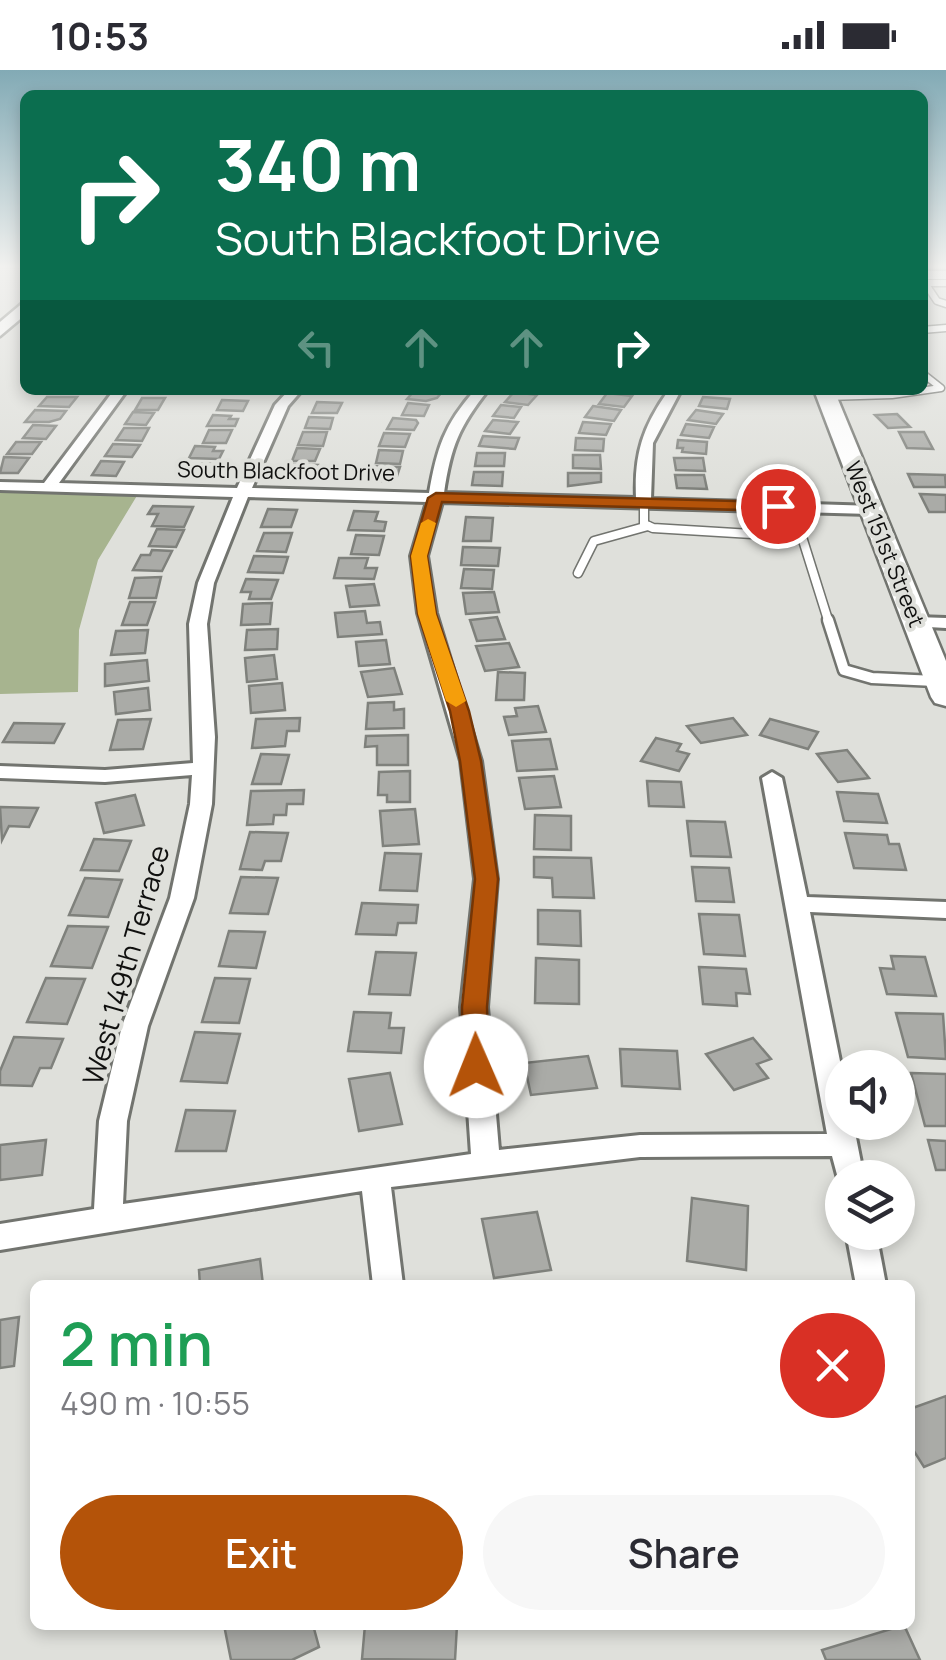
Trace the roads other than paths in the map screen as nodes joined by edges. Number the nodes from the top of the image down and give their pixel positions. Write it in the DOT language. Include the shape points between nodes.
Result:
graph roads {
  1 [pos="928,378"];
  2 [pos="928,390"];
  3 [pos="117,395"];
  4 [pos="291,395"];
  5 [pos="477,395"];
  6 [pos="671,395"];
  7 [pos="825,395"];
  8 [pos="0,486"];
  9 [pos="48,488"];
  10 [pos="241,492"];
  11 [pos="436,498"];
  12 [pos="644,503"];
  13 [pos="870,509"];
  14 [pos="648,526"];
  15 [pos="578,573"];
  16 [pos="916,622"];
  17 [pos="946,623"];
  18 [pos="943,689"];
  19 [pos="203,768"];
  20 [pos="0,772"];
  21 [pos="772,778"];
  22 [pos="796,904"];
  23 [pos="946,910"];
  24 [pos="844,1145"];
  25 [pos="847,1160"];
  26 [pos="486,1163"];
  27 [pos="374,1178"];
  28 [pos="108,1219"];
  29 [pos="0,1237"];
  30 [pos="864,1250"];
  31 [pos="387,1280"];
  32 [pos="870,1280"];
  1 -- 2 [label="lane" via="942,388"];
  3 -- 9 [label="street"];
  4 -- 10 [label="street, West 149th Terrace"];
  5 -- 11 [label="street" via="444,447"];
  6 -- 12 [label="street" via="640,455"];
  7 -- 13 [label="main road, West 151st Street"];
  8 -- 9 [label="street, South Blackfoot Drive"];
  9 -- 10 [label="street, South Blackfoot Drive"];
  10 -- 11 [label="street, South Blackfoot Drive"];
  10 -- 19 [label="street, West 149th Terrace" via="198,624"];
  11 -- 12 [label="street, South Blackfoot Drive"];
  11 -- 26 [label="street" via="419,556 427,614 471,761 486,879 474,1007"];
  12 -- 13 [label="street, South Blackfoot Drive"];
  12 -- 14 [label="lane"];
  13 -- 16 [label="main road, West 151st Street"];
  14 -- 15 [label="lane" via="594,539 584,548"];
  14 -- 18 [label="lane" via="802,538 844,670"];
  16 -- 17 [label="street"];
  16 -- 18 [label="main road, West 151st Street"];
  19 -- 20 [label="street" via="105,776"];
  19 -- 28 [label="street, West 149th Terrace" via="182,898 135,1026 113,1121"];
  21 -- 22 [label="street"];
  22 -- 23 [label="street"];
  22 -- 24 [label="street"];
  24 -- 25 [label="street"];
  24 -- 26 [label="street" via="640,1146"];
  26 -- 27 [label="street"];
  27 -- 28 [label="street"];
  27 -- 31 [label="street"];
  28 -- 29 [label="street"];
  30 -- 32 [label="street"];
}
